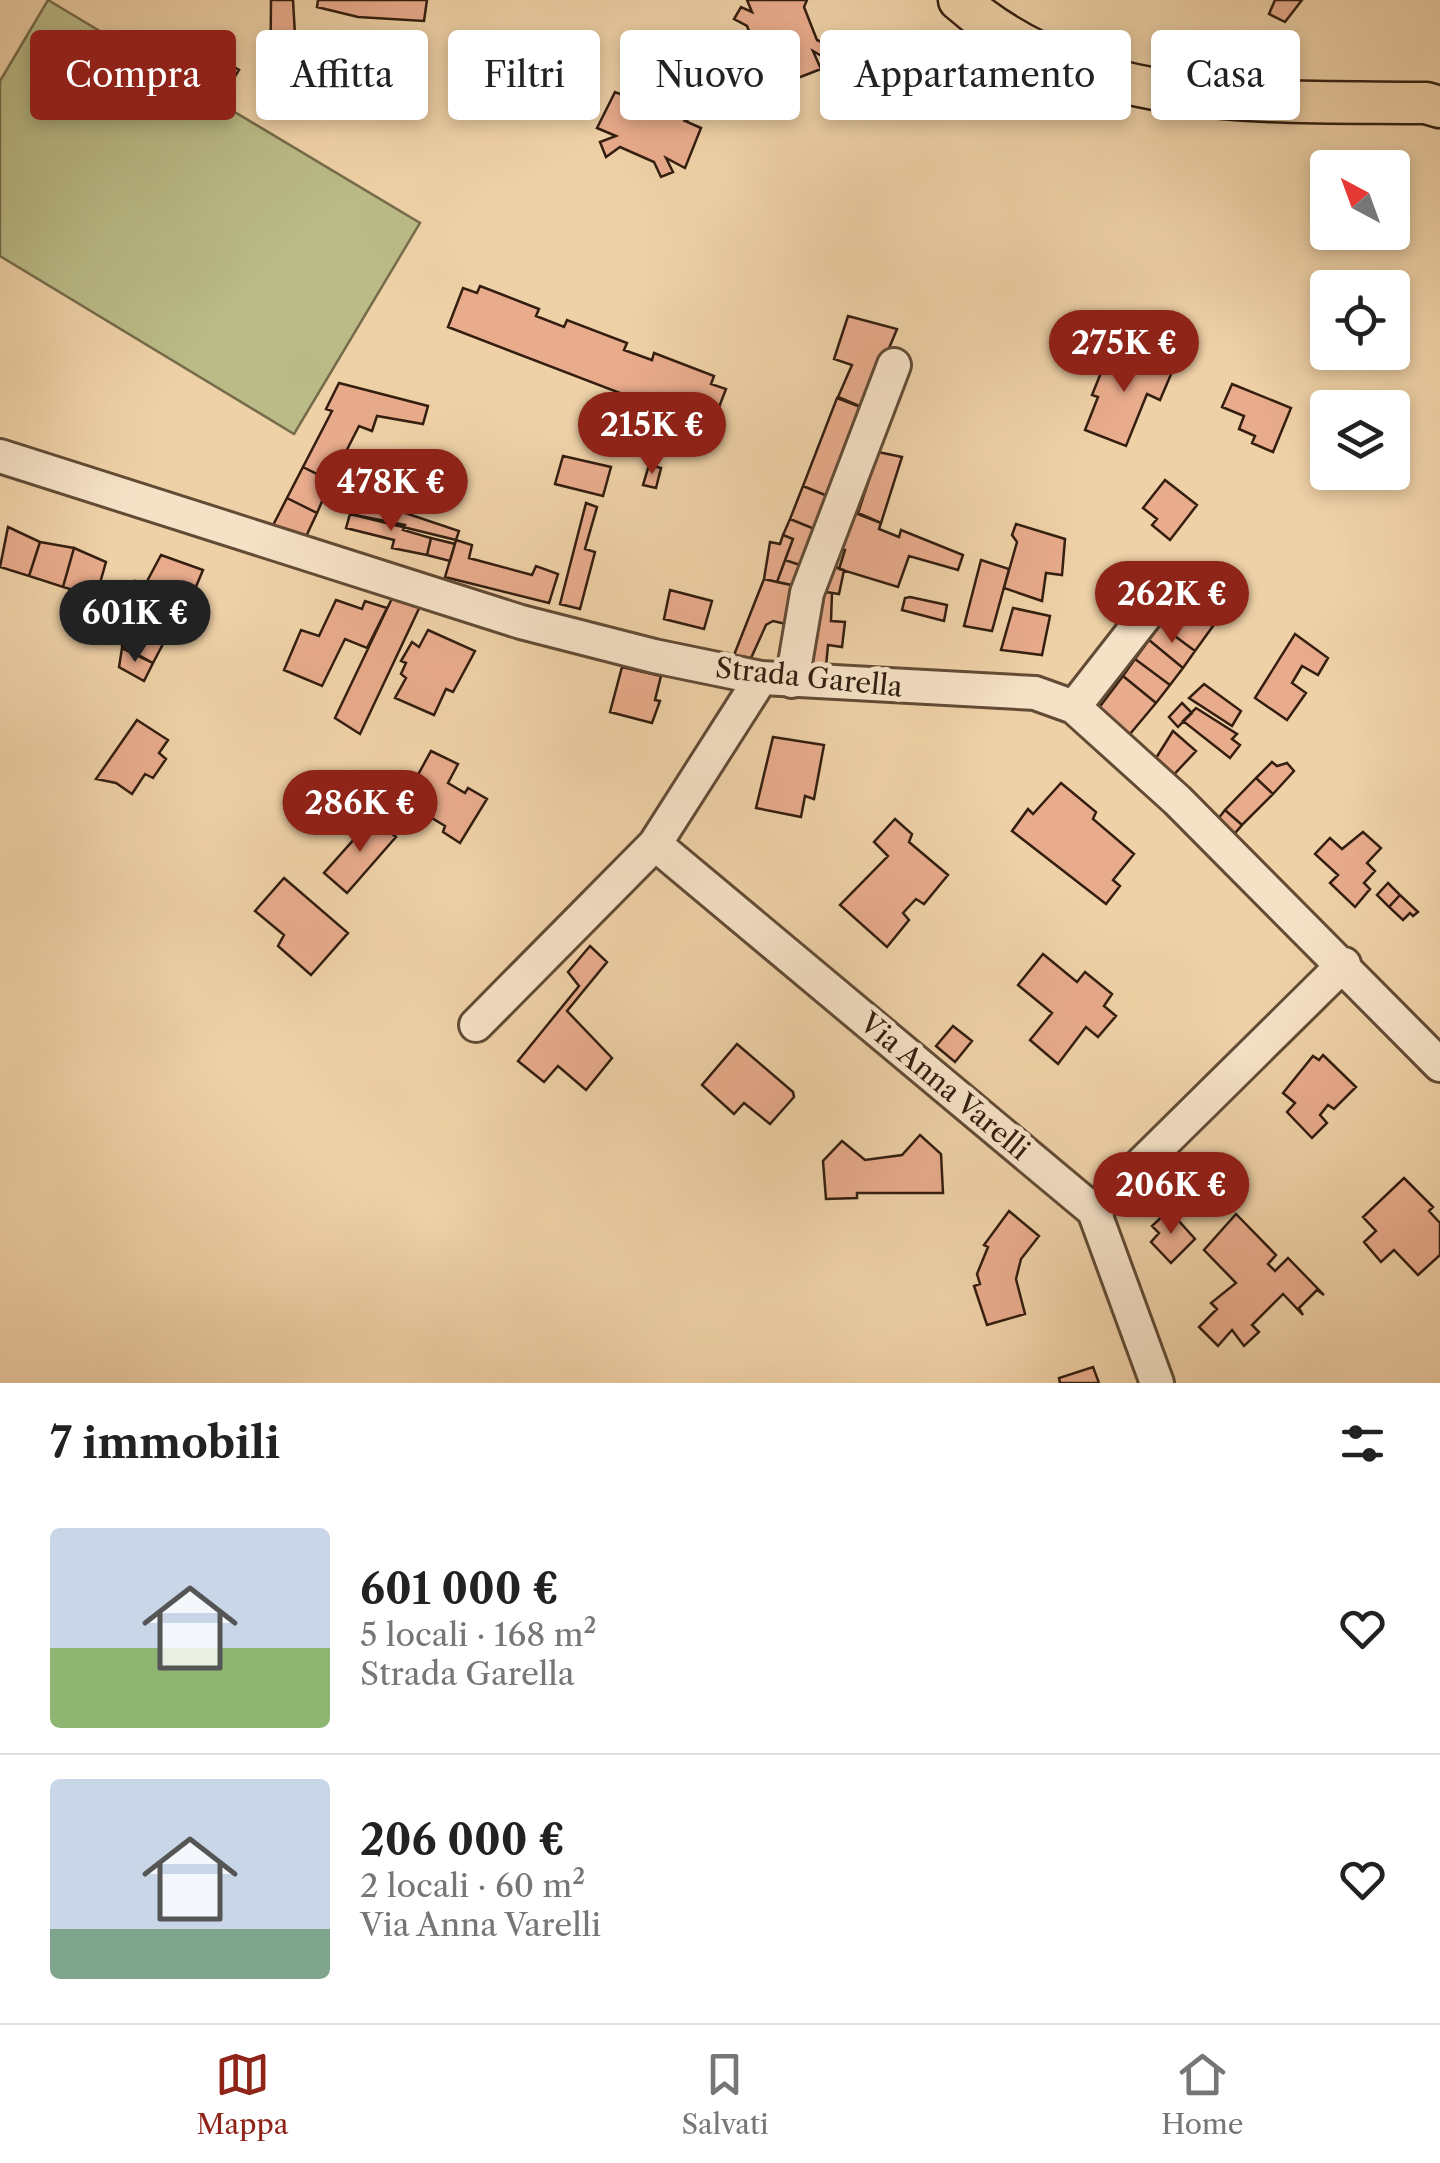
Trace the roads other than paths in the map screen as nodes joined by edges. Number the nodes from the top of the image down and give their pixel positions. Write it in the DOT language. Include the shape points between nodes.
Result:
graph roads {
  1 [pos="959,0"];
  2 [pos="1440,106"];
  3 [pos="894,365"];
  4 [pos="0,456"];
  5 [pos="1154,606"];
  6 [pos="776,680"];
  7 [pos="1074,707"];
  8 [pos="655,844"];
  9 [pos="1344,964"];
  10 [pos="476,1025"];
  11 [pos="1440,1065"];
  12 [pos="1094,1211"];
  13 [pos="1157,1383"];
  1 -- 2 [label="main road" via="1064,68 1210,100"];
  3 -- 6 [label="street"];
  4 -- 6 [label="street, Strada Garella" via="522,622"];
  5 -- 7 [label="street"];
  6 -- 7 [label="street, Strada Garella" via="1035,692"];
  6 -- 8 [label="street"];
  7 -- 9 [label="street, Strada Garella"];
  8 -- 10 [label="street"];
  8 -- 12 [label="street, Via Anna Varelli"];
  9 -- 11 [label="street, Strada Garella"];
  9 -- 12 [label="street"];
  12 -- 13 [label="street, Via Anna Varelli"];
}
